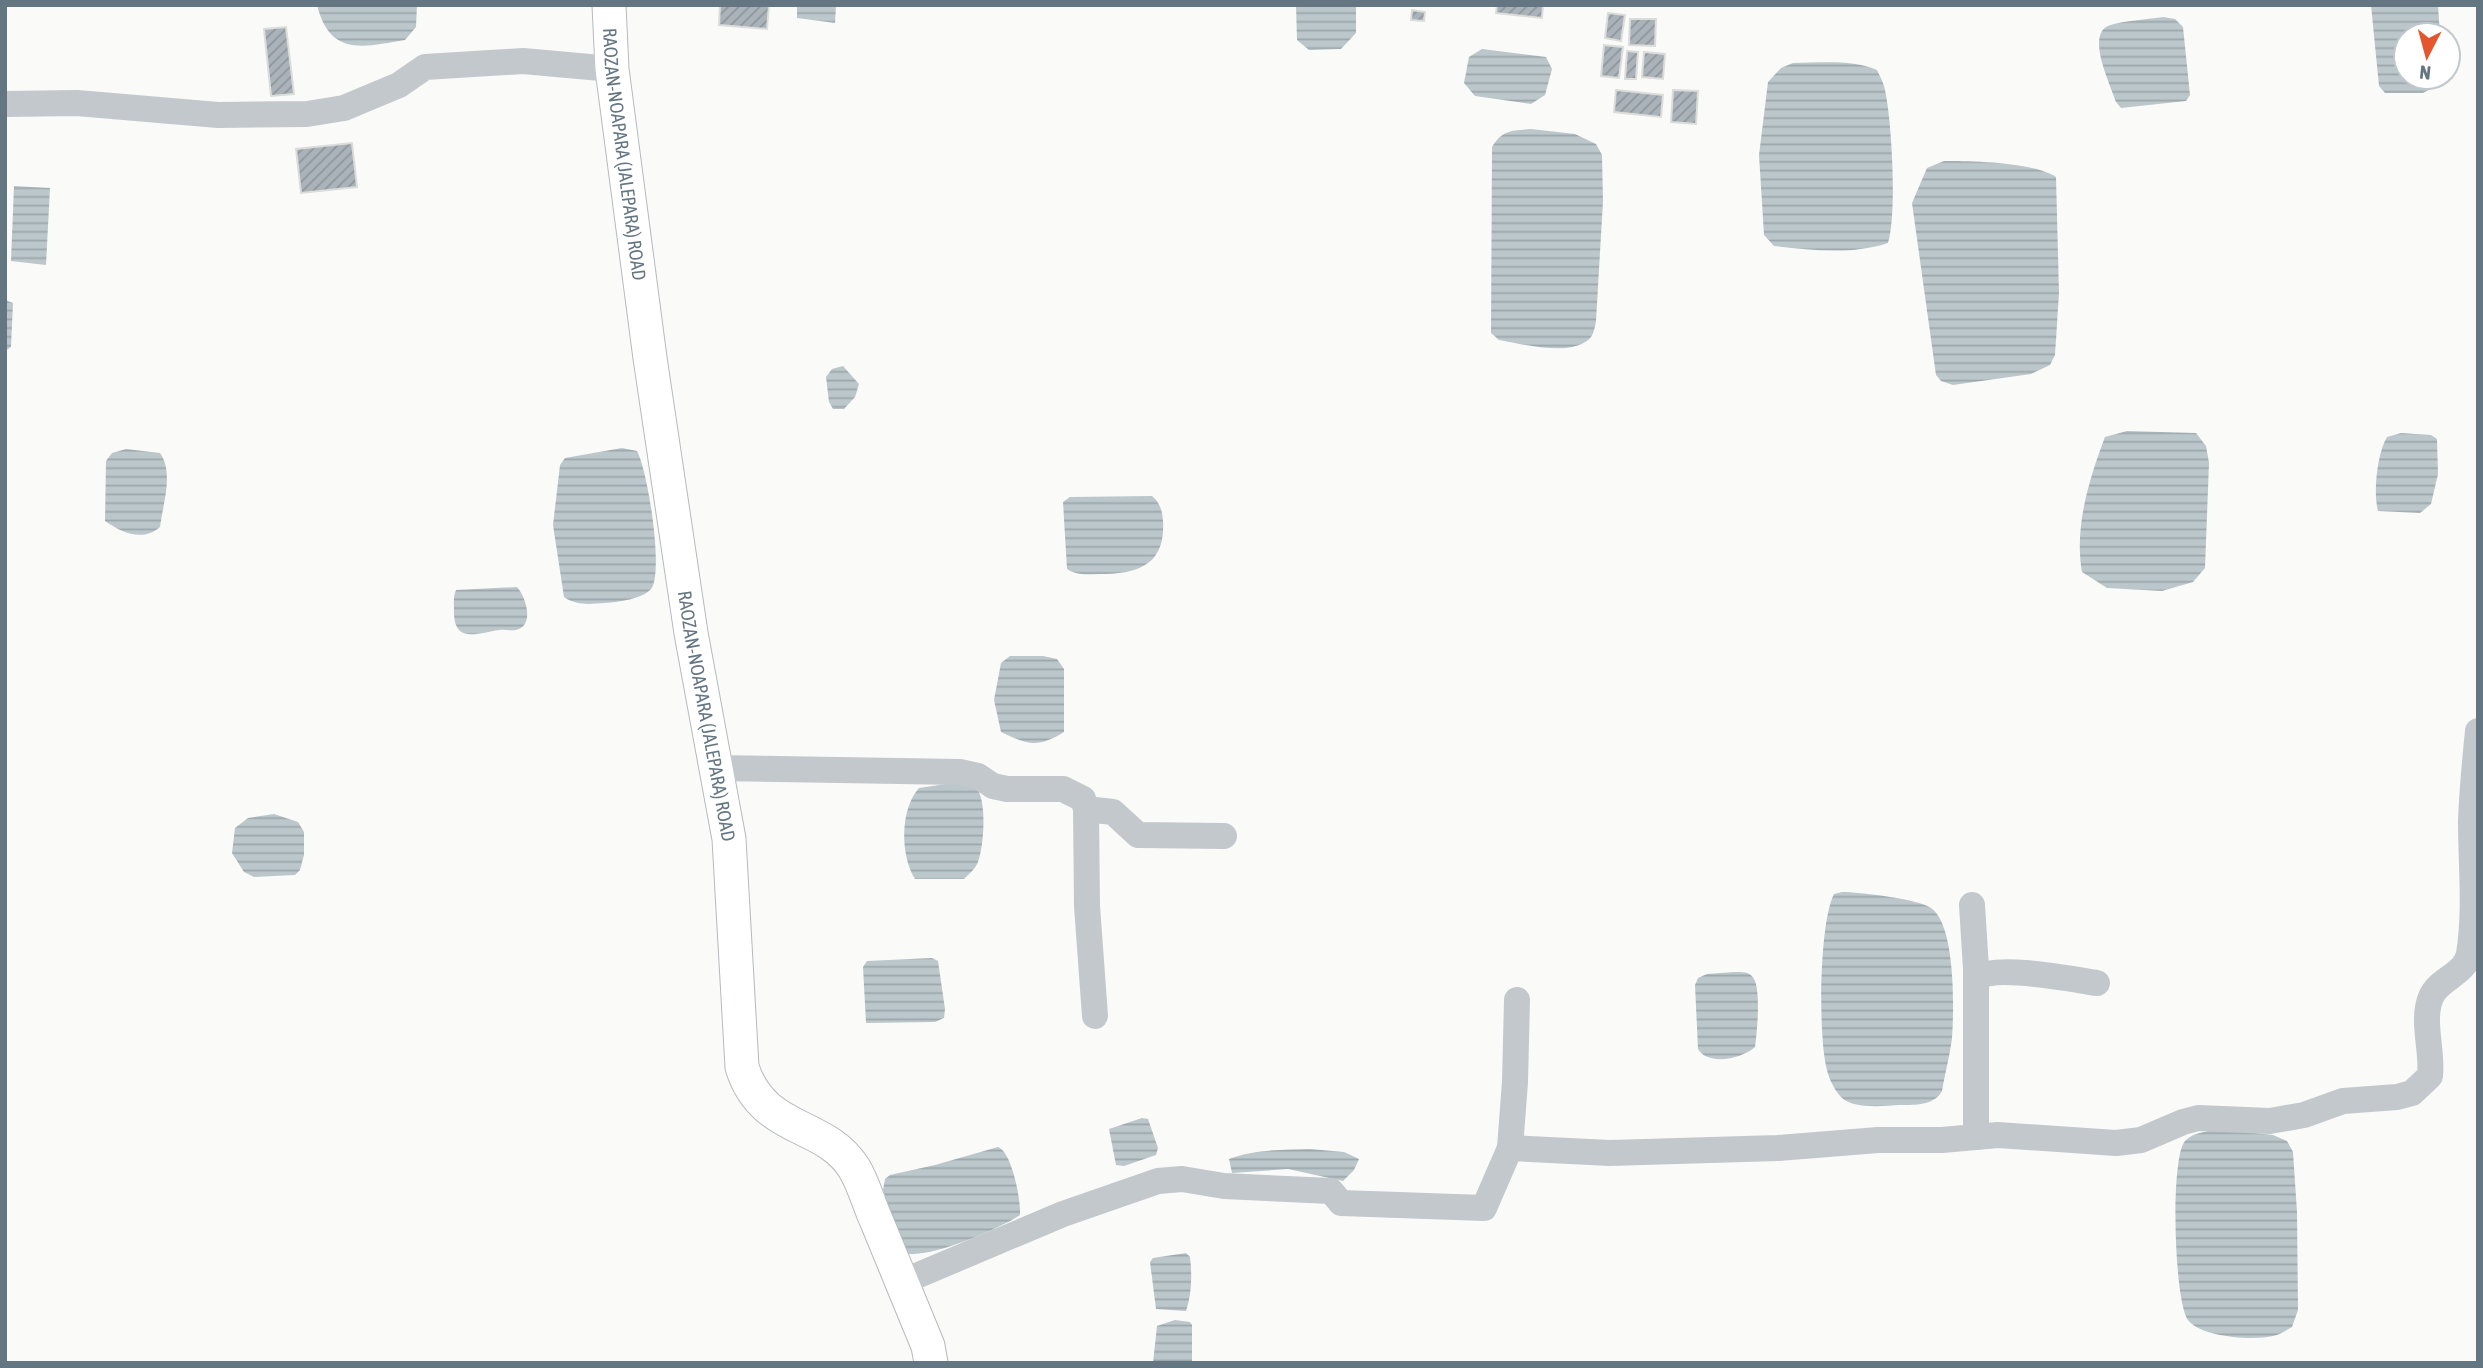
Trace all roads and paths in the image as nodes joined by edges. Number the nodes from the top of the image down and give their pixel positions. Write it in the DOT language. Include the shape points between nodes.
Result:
graph roads {
  1 [pos="609,5"];
  2 [pos="612,69"];
  3 [pos="5,104"];
  4 [pos="2477,741"];
  5 [pos="716,768"];
  6 [pos="1086,809"];
  7 [pos="1224,836"];
  8 [pos="1972,905"];
  9 [pos="2470,976"];
  10 [pos="1976,978"];
  11 [pos="2097,983"];
  12 [pos="1517,1000"];
  13 [pos="1095,1016"];
  14 [pos="1976,1136"];
  15 [pos="1510,1149"];
  16 [pos="902,1282"];
  17 [pos="931,1363"];
  1 -- 2 [label="main road, RAOZAN-NOAPARA (JALEPARA) ROAD"];
  2 -- 3 [label="street" via="523,61 425,67 400,85 344,108 307,114 218,115 77,103"];
  2 -- 5 [label="main road, RAOZAN-NOAPARA (JALEPARA) ROAD" via="652,372"];
  4 -- 9 [label="street"];
  5 -- 6 [label="street" via="960,772 1007,789 1063,789 1083,799"];
  5 -- 16 [label="main road, RAOZAN-NOAPARA (JALEPARA) ROAD" via="729,839 740,1045 746,1080 770,1111 826,1142 854,1168"];
  6 -- 7 [label="street" via="1113,812 1138,835"];
  6 -- 13 [label="street"];
  8 -- 10 [label="street"];
  9 -- 14 [label="street" via="2439,985 2431,998 2427,1018 2430,1076 2412,1093 2343,1101 2270,1121 2198,1118 2141,1140 2116,1143"];
  10 -- 11 [label="street" via="1983,972 2018,973"];
  10 -- 14 [label="street"];
  12 -- 15 [label="street"];
  14 -- 15 [label="street" via="1610,1153"];
  15 -- 16 [label="street" via="1484,1208 1341,1203 1331,1191 1158,1181 1063,1214"];
  16 -- 17 [label="main road, RAOZAN-NOAPARA (JALEPARA) ROAD"];
}
